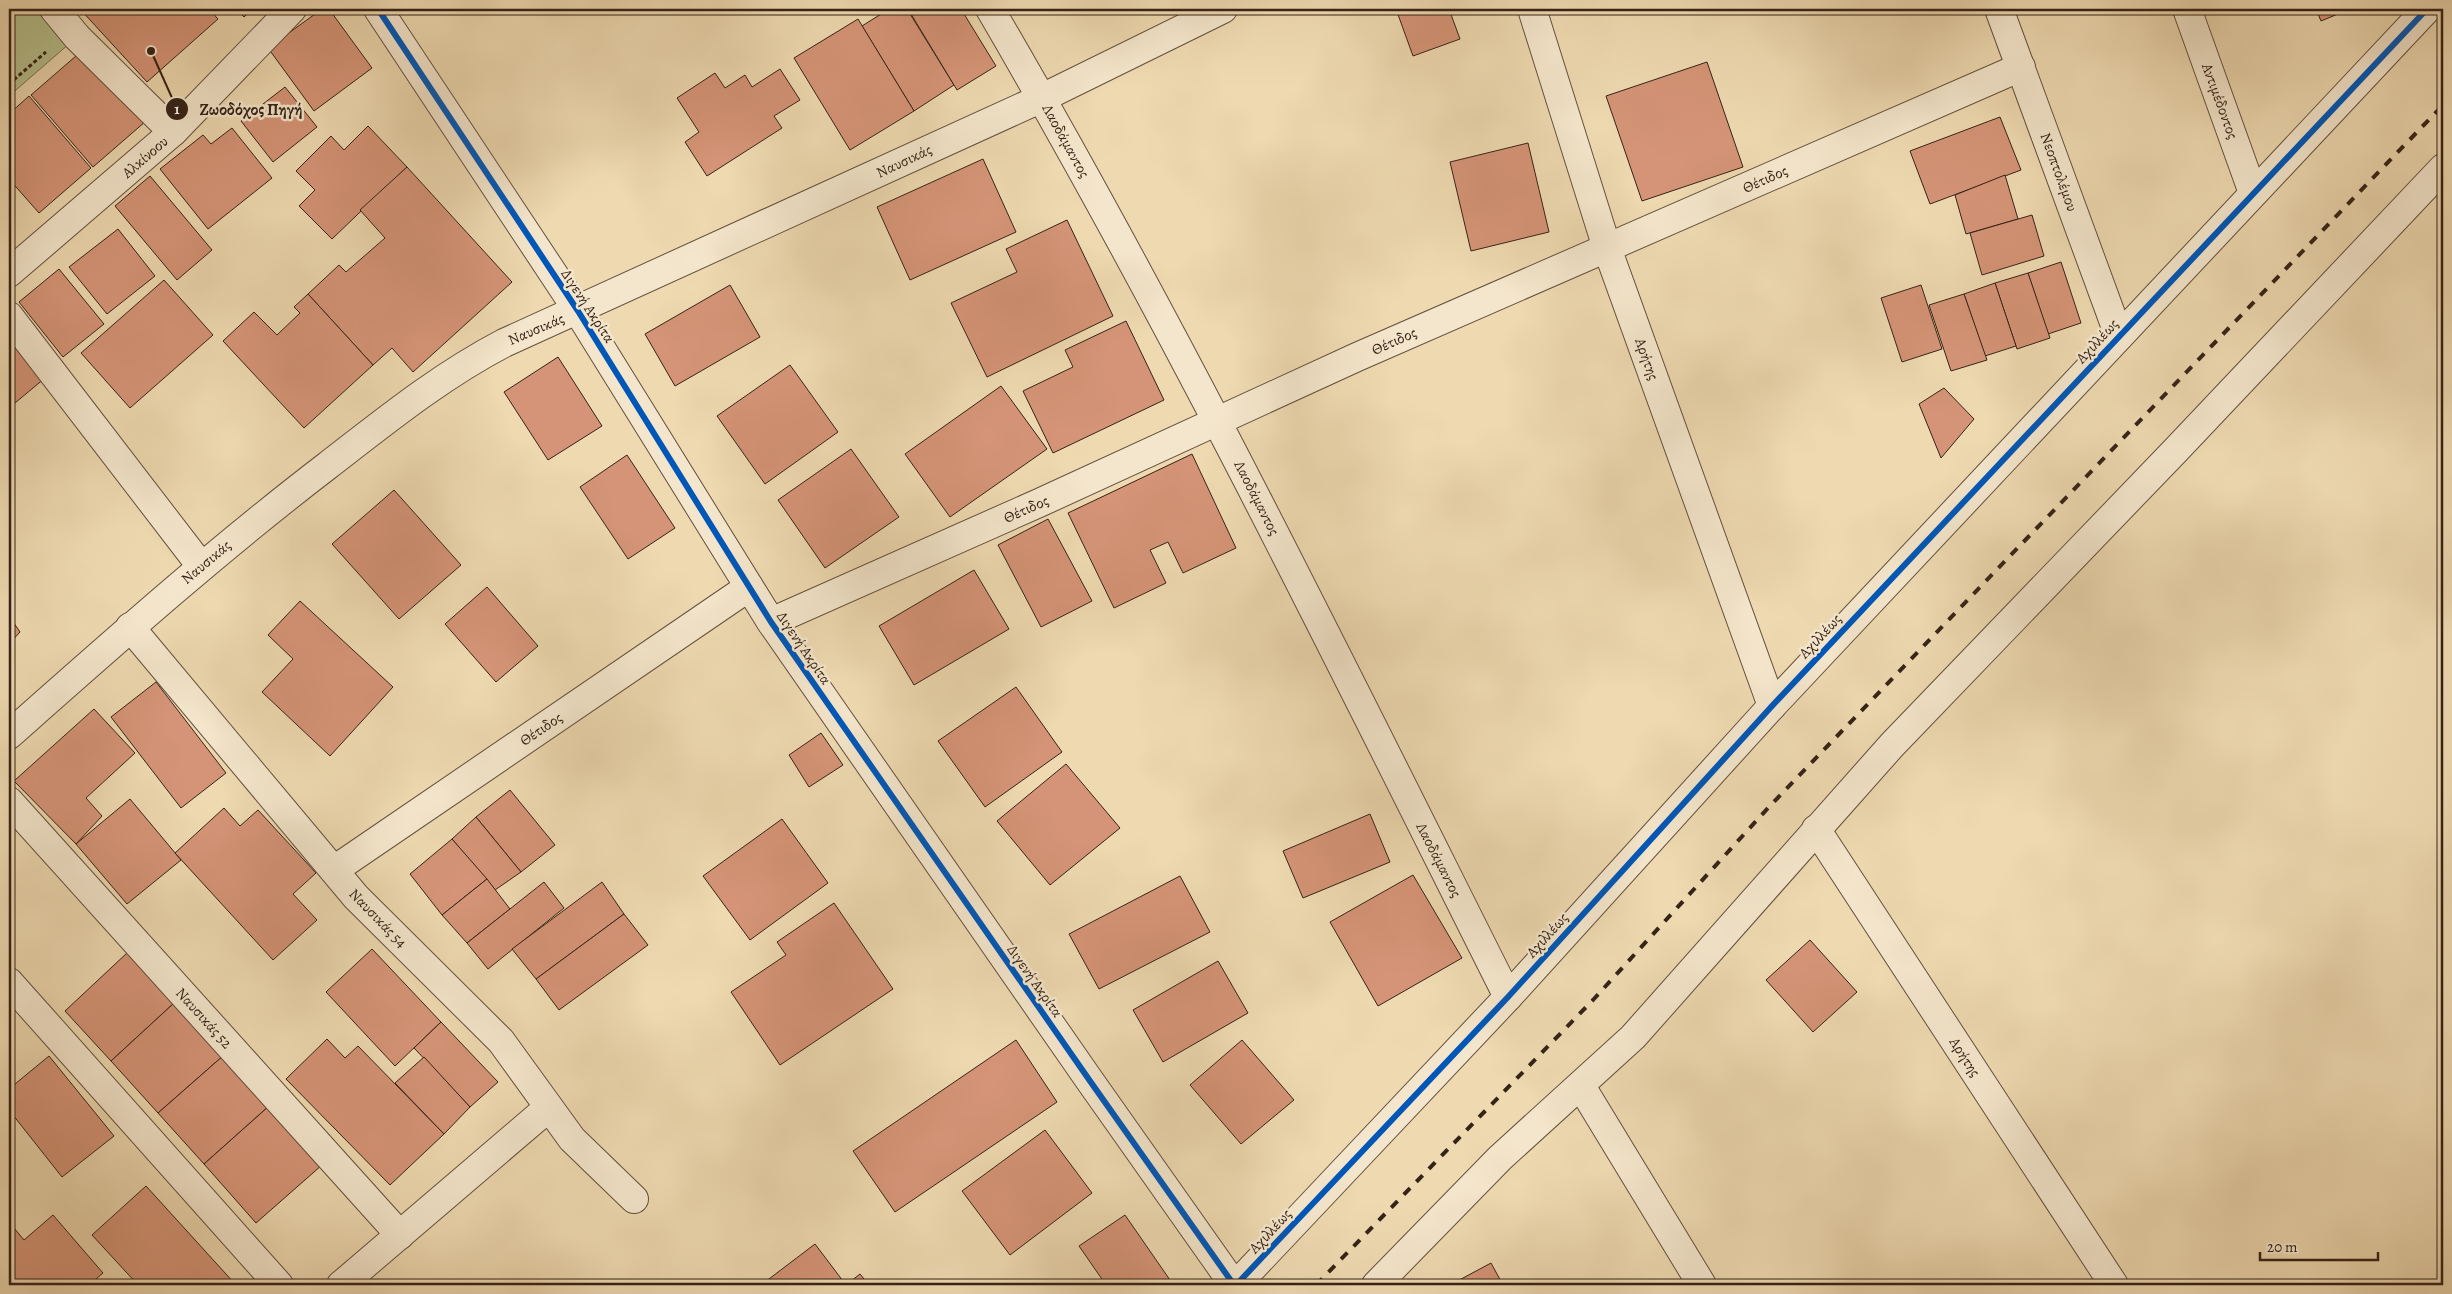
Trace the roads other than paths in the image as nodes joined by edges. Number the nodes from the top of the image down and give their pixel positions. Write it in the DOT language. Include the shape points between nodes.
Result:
graph roads {
  1 [pos="54,9"];
  2 [pos="292,9"];
  3 [pos="378,9"];
  4 [pos="990,9"];
  5 [pos="1223,9"];
  6 [pos="1532,9"];
  7 [pos="1999,9"];
  8 [pos="2187,9"];
  9 [pos="2427,9"];
  10 [pos="2021,67"];
  11 [pos="1042,98"];
  12 [pos="173,132"];
  13 [pos="2443,168"];
  14 [pos="2253,193"];
  15 [pos="1607,248"];
  16 [pos="9,273"];
  17 [pos="578,311"];
  18 [pos="9,316"];
  19 [pos="2119,336"];
  20 [pos="1218,420"];
  21 [pos="201,566"];
  22 [pos="749,587"];
  23 [pos="771,622"];
  24 [pos="130,627"];
  25 [pos="1772,706"];
  26 [pos="9,735"];
  27 [pos="9,800"];
  28 [pos="1816,829"];
  29 [pos="334,870"];
  30 [pos="9,982"];
  31 [pos="1508,996"];
  32 [pos="1581,1086"];
  33 [pos="548,1108"];
  34 [pos="634,1199"];
  35 [pos="400,1235"];
  36 [pos="279,1285"];
  37 [pos="341,1285"];
  38 [pos="1235,1285"];
  39 [pos="1376,1285"];
  40 [pos="1702,1285"];
  41 [pos="2114,1285"];
  1 -- 12 [label="street"];
  2 -- 12 [label="street, Αλκίνοου"];
  3 -- 17 [label="street, Διγενή Ακρίτα"];
  4 -- 11 [label="street, Λαοδάμαντος"];
  5 -- 11 [label="street, Ναυσικάς"];
  6 -- 15 [label="street, Αρήτης"];
  7 -- 10 [label="street, Νεοπτολέμου"];
  8 -- 14 [label="street, Αντιμέδοντος"];
  9 -- 14 [label="street, Αχιλλέως"];
  10 -- 15 [label="street, Θέτιδος"];
  10 -- 19 [label="street, Νεοπτολέμου"];
  11 -- 17 [label="street, Ναυσικάς"];
  11 -- 20 [label="street, Λαοδάμαντος"];
  12 -- 16 [label="street, Αλκίνοου"];
  13 -- 28 [label="street" via="1898,738"];
  14 -- 19 [label="street, Αχιλλέως"];
  15 -- 20 [label="street, Θέτιδος"];
  15 -- 25 [label="street, Αρήτης"];
  17 -- 21 [label="street, Ναυσικάς" via="504,343 447,376"];
  17 -- 22 [label="street, Διγενή Ακρίτα"];
  18 -- 21 [label="street"];
  19 -- 25 [label="street, Αχιλλέως"];
  20 -- 23 [label="street, Θέτιδος"];
  20 -- 31 [label="street, Λαοδάμαντος"];
  21 -- 24 [label="street, Ναυσικάς"];
  22 -- 23 [label="street, Διγενή Ακρίτα"];
  22 -- 29 [label="street, Θέτιδος"];
  23 -- 38 [label="street, Διγενή Ακρίτα"];
  24 -- 26 [label="street, Ναυσικάς"];
  24 -- 29 [label="street, Ναυσικάς 54"];
  25 -- 31 [label="street, Αχιλλέως"];
  27 -- 35 [label="street, Ναυσικάς 52"];
  28 -- 32 [label="street" via="1633,1037"];
  28 -- 41 [label="street, Αρήτης"];
  29 -- 33 [label="street, Ναυσικάς 54" via="501,1041"];
  30 -- 36 [label="street"];
  31 -- 38 [label="street, Αχιλλέως"];
  32 -- 39 [label="street" via="1500,1158"];
  32 -- 40 [label="street"];
  33 -- 34 [label="street, Ναυσικάς 54" via="572,1139"];
  33 -- 35 [label="street"];
  35 -- 37 [label="street"];
}
